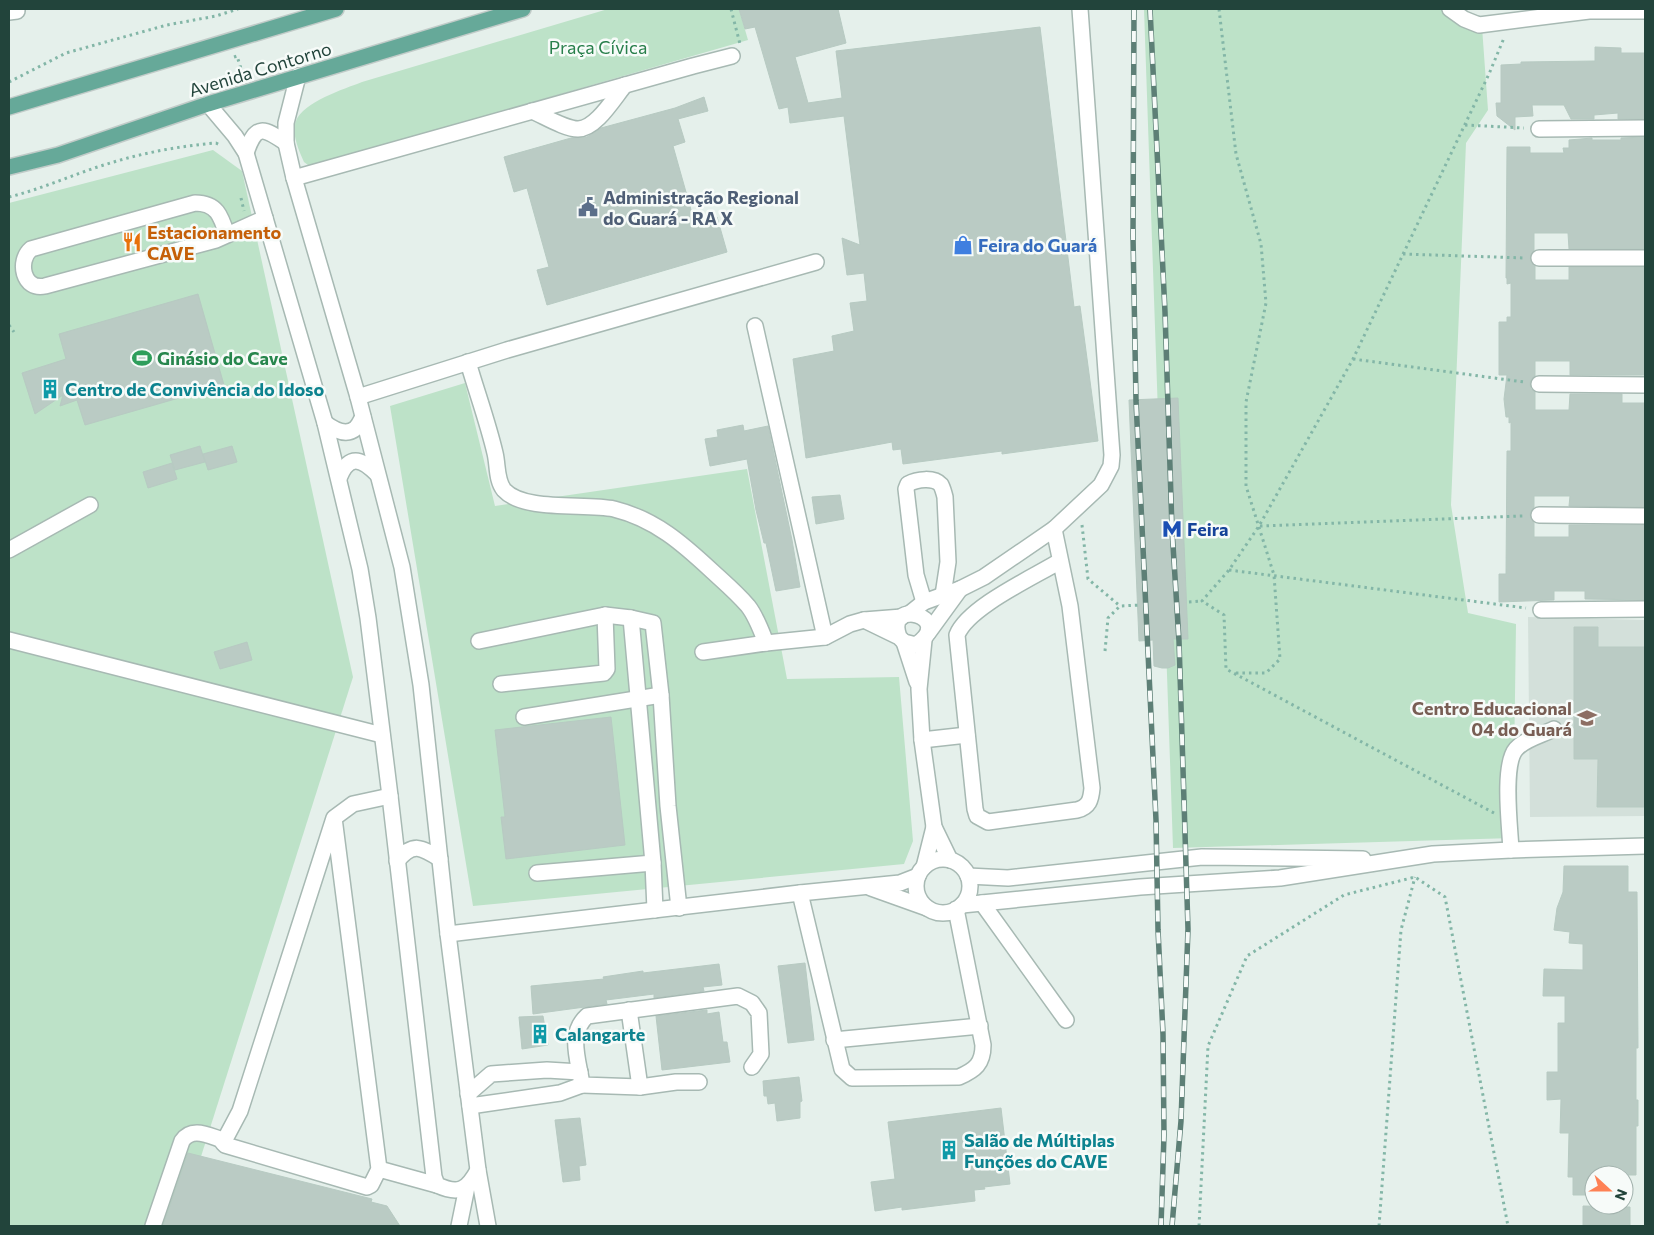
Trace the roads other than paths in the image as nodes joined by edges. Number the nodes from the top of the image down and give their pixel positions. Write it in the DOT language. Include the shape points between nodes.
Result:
graph roads {
  1 [pos="336,9"];
  2 [pos="523,9"];
  3 [pos="1080,9"];
  4 [pos="1450,9"];
  5 [pos="1589,10"];
  6 [pos="1645,11"];
  7 [pos="737,53"];
  8 [pos="298,76"];
  9 [pos="624,85"];
  10 [pos="208,104"];
  11 [pos="9,107"];
  12 [pos="532,111"];
  13 [pos="1539,128"];
  14 [pos="1645,128"];
  15 [pos="286,143"];
  16 [pos="246,153"];
  17 [pos="9,167"];
  18 [pos="294,178"];
  19 [pos="265,218"];
  20 [pos="227,235"];
  21 [pos="1539,258"];
  22 [pos="1645,258"];
  23 [pos="816,262"];
  24 [pos="755,326"];
  25 [pos="468,362"];
  26 [pos="1540,384"];
  27 [pos="1645,385"];
  28 [pos="358,396"];
  29 [pos="363,417"];
  30 [pos="325,423"];
  31 [pos="377,474"];
  32 [pos="339,478"];
  33 [pos="90,505"];
  34 [pos="1539,515"];
  35 [pos="1645,516"];
  36 [pos="1054,530"];
  37 [pos="9,550"];
  38 [pos="1060,561"];
  39 [pos="960,589"];
  40 [pos="944,595"];
  41 [pos="924,602"];
  42 [pos="1645,609"];
  43 [pos="1541,610"];
  44 [pos="605,615"];
  45 [pos="905,615"];
  46 [pos="631,618"];
  47 [pos="864,620"];
  48 [pos="825,637"];
  49 [pos="926,637"];
  50 [pos="9,640"];
  51 [pos="901,640"];
  52 [pos="478,642"];
  53 [pos="766,643"];
  54 [pos="704,652"];
  55 [pos="502,684"];
  56 [pos="919,688"];
  57 [pos="661,695"];
  58 [pos="638,699"];
  59 [pos="524,717"];
  60 [pos="1554,729"];
  61 [pos="382,735"];
  62 [pos="967,735"];
  63 [pos="922,740"];
  64 [pos="390,796"];
  65 [pos="668,806"];
  66 [pos="647,808"];
  67 [pos="334,818"];
  68 [pos="934,827"];
  69 [pos="1645,846"];
  70 [pos="1511,850"];
  71 [pos="1645,850"];
  72 [pos="440,859"];
  73 [pos="1399,859"];
  74 [pos="950,860"];
  75 [pos="397,861"];
  76 [pos="652,863"];
  77 [pos="921,872"];
  78 [pos="537,873"];
  79 [pos="968,876"];
  80 [pos="867,886"];
  81 [pos="800,893"];
  82 [pos="982,903"];
  83 [pos="959,907"];
  84 [pos="679,908"];
  85 [pos="927,908"];
  86 [pos="655,910"];
  87 [pos="448,934"];
  88 [pos="629,1010"];
  89 [pos="1066,1020"];
  90 [pos="980,1026"];
  91 [pos="834,1040"];
  92 [pos="752,1067"];
  93 [pos="581,1079"];
  94 [pos="699,1082"];
  95 [pos="640,1087"];
  96 [pos="469,1100"];
  97 [pos="224,1140"];
  98 [pos="379,1169"];
  99 [pos="478,1170"];
  100 [pos="437,1185"];
  101 [pos="466,1187"];
  102 [pos="154,1226"];
  103 [pos="460,1226"];
  104 [pos="488,1226"];
  1 -- 11 [label="main road, Avenida Contorno"];
  2 -- 8 [label="main road, Avenida Contorno"];
  3 -- 36 [label="street" via="1112,454 1111,466 1101,485"];
  4 -- 5 [label="street" via="1479,24"];
  5 -- 6 [label="street"];
  7 -- 9 [label="street"];
  8 -- 10 [label="main road, Avenida Contorno"];
  8 -- 15 [label="street" via="286,123"];
  9 -- 12 [label="street"];
  9 -- 12 [label="street" via="596,121 579,130"];
  10 -- 16 [label="street"];
  10 -- 17 [label="main road, Avenida Contorno" via="58,155"];
  12 -- 18 [label="street"];
  13 -- 14 [label="street"];
  15 -- 16 [label="street" via="269,132 260,131 250,139"];
  15 -- 18 [label="street"];
  16 -- 19 [label="street"];
  18 -- 28 [label="street"];
  19 -- 20 [label="street"];
  19 -- 30 [label="street"];
  20 -- 20 [label="street" via="219,213 205,203 195,203 31,249 23,260 23,273 28,282 39,288"];
  21 -- 22 [label="street"];
  23 -- 25 [label="street"];
  24 -- 48 [label="street"];
  25 -- 28 [label="street"];
  25 -- 53 [label="street" via="500,482 506,492 535,504 614,509 656,525 686,547 748,606"];
  26 -- 27 [label="street"];
  28 -- 29 [label="street"];
  29 -- 30 [label="street" via="350,431 334,430"];
  29 -- 31 [label="street"];
  30 -- 32 [label="street"];
  31 -- 32 [label="street" via="367,464 354,461 347,464"];
  31 -- 72 [label="street" via="402,567 418,665"];
  32 -- 61 [label="street" via="360,569"];
  33 -- 37 [label="street"];
  34 -- 35 [label="street"];
  36 -- 38 [label="street"];
  36 -- 39 [label="street" via="984,577"];
  38 -- 62 [label="street" via="979,609 962,625 957,643"];
  38 -- 62 [label="street" via="1070,606 1092,788 1090,803 1077,810 988,822 981,820 975,809"];
  39 -- 40 [label="street"];
  39 -- 49 [label="street"];
  40 -- 41 [label="street"];
  40 -- 41 [label="street" via="948,562 945,497 938,482 913,481 906,489 916,575"];
  41 -- 45 [label="street"];
  42 -- 43 [label="street"];
  44 -- 46 [label="street"];
  44 -- 52 [label="street"];
  44 -- 55 [label="street" via="607,669 604,673"];
  45 -- 47 [label="street"];
  45 -- 49 [label="street" via="916,614 924,619 928,626"];
  45 -- 51 [label="street" via="897,623 896,631"];
  46 -- 57 [label="street" via="653,623"];
  46 -- 58 [label="street"];
  47 -- 48 [label="street"];
  47 -- 51 [label="street"];
  48 -- 53 [label="street"];
  49 -- 51 [label="street" via="916,645"];
  49 -- 56 [label="street"];
  50 -- 61 [label="street"];
  51 -- 56 [label="street"];
  53 -- 54 [label="street"];
  56 -- 63 [label="street"];
  57 -- 58 [label="street"];
  57 -- 65 [label="street"];
  58 -- 59 [label="street"];
  58 -- 66 [label="street"];
  60 -- 70 [label="street" via="1522,744 1512,754 1508,775"];
  61 -- 64 [label="street"];
  62 -- 63 [label="street"];
  63 -- 68 [label="street"];
  64 -- 67 [label="street" via="353,804"];
  64 -- 75 [label="street"];
  65 -- 66 [label="street"];
  65 -- 84 [label="street"];
  66 -- 76 [label="street"];
  67 -- 97 [label="street" via="240,1111"];
  67 -- 98 [label="street"];
  68 -- 74 [label="street"];
  68 -- 77 [label="street"];
  69 -- 70 [label="street"];
  69 -- 71 [label="street"];
  70 -- 73 [label="street"];
  72 -- 75 [label="street" via="420,848 412,848"];
  72 -- 87 [label="street"];
  73 -- 79 [label="street" via="1202,857 1008,878"];
  73 -- 82 [label="street" via="1280,878 1140,887"];
  74 -- 77 [label="street" via="938,860"];
  74 -- 79 [label="street" via="961,866"];
  75 -- 100 [label="street"];
  76 -- 78 [label="street"];
  76 -- 86 [label="street"];
  77 -- 80 [label="street" via="900,883"];
  77 -- 85 [label="street" via="916,888"];
  79 -- 83 [label="street" via="968,896"];
  80 -- 81 [label="street"];
  80 -- 85 [label="street"];
  81 -- 84 [label="street"];
  81 -- 91 [label="street"];
  82 -- 83 [label="street"];
  82 -- 89 [label="street"];
  83 -- 85 [label="street" via="942,913"];
  83 -- 90 [label="street"];
  84 -- 86 [label="street"];
  86 -- 87 [label="street"];
  87 -- 96 [label="street"];
  88 -- 92 [label="street" via="738,996 752,1003 759,1014 761,1054"];
  88 -- 93 [label="street" via="587,1016 581,1021 575,1039"];
  88 -- 95 [label="street"];
  90 -- 91 [label="street"];
  90 -- 91 [label="street" via="983,1056 972,1072 959,1077 852,1078 842,1069"];
  93 -- 95 [label="street"];
  93 -- 96 [label="street" via="560,1093"];
  93 -- 96 [label="street" via="547,1070 491,1074"];
  94 -- 95 [label="street"];
  96 -- 99 [label="street"];
  97 -- 98 [label="street" via="224,1145 367,1187"];
  97 -- 102 [label="street" via="194,1132 186,1135"];
  98 -- 100 [label="street"];
  99 -- 101 [label="street"];
  99 -- 104 [label="street"];
  100 -- 101 [label="street" via="454,1191"];
  101 -- 103 [label="street"];
}
